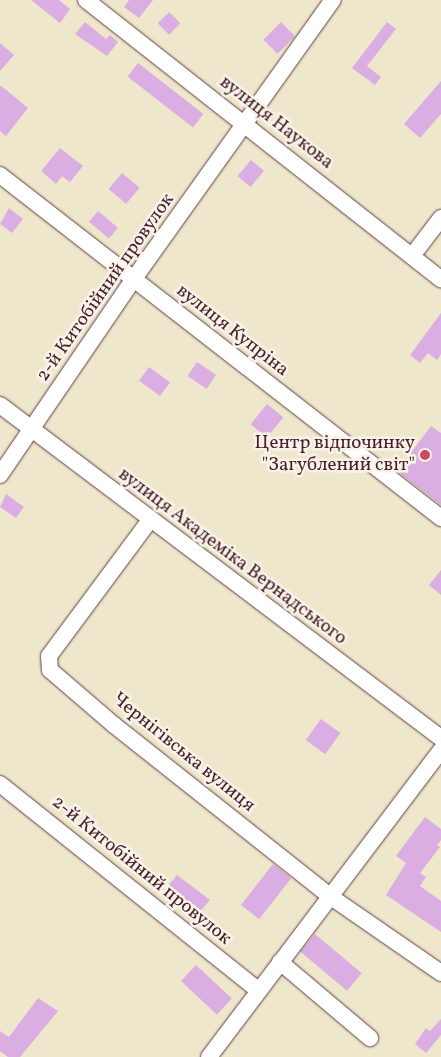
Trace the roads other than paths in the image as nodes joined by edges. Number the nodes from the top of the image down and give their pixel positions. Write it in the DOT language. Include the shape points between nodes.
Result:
graph roads {
  1 [pos="86,0"];
  2 [pos="333,0"];
  3 [pos="246,125"];
  4 [pos="0,175"];
  5 [pos="441,218"];
  6 [pos="412,256"];
  7 [pos="441,279"];
  8 [pos="133,280"];
  9 [pos="0,405"];
  10 [pos="32,432"];
  11 [pos="0,475"];
  12 [pos="441,518"];
  13 [pos="150,520"];
  14 [pos="441,738"];
  15 [pos="441,750"];
  16 [pos="0,784"];
  17 [pos="331,897"];
  18 [pos="280,962"];
  19 [pos="441,973"];
  20 [pos="258,990"];
  21 [pos="370,1038"];
  22 [pos="209,1057"];
  1 -- 3 [label="street, вулиця Наукова"];
  2 -- 3 [label="street, 2-й Китобійний провулок"];
  3 -- 6 [label="street, вулиця Наукова"];
  3 -- 8 [label="street, 2-й Китобійний провулок"];
  4 -- 8 [label="street, вулиця Купріна"];
  5 -- 6 [label="street"];
  6 -- 7 [label="street, вулиця Наукова"];
  8 -- 10 [label="street, 2-й Китобійний провулок"];
  8 -- 12 [label="street, вулиця Купріна"];
  9 -- 10 [label="street, вулиця Академіка Вернадського"];
  10 -- 11 [label="street, 2-й Китобійний провулок"];
  10 -- 13 [label="street, вулиця Академіка Вернадського"];
  13 -- 14 [label="street, вулиця Академіка Вернадського"];
  13 -- 17 [label="street, Чернігівська вулиця" via="49,656 48,667 114,725"];
  15 -- 17 [label="street"];
  16 -- 20 [label="street, 2-й Китобійний провулок"];
  17 -- 18 [label="street"];
  17 -- 19 [label="street, Чернігівська вулиця"];
  18 -- 20 [label="street"];
  18 -- 21 [label="street"];
  20 -- 22 [label="street"];
}
